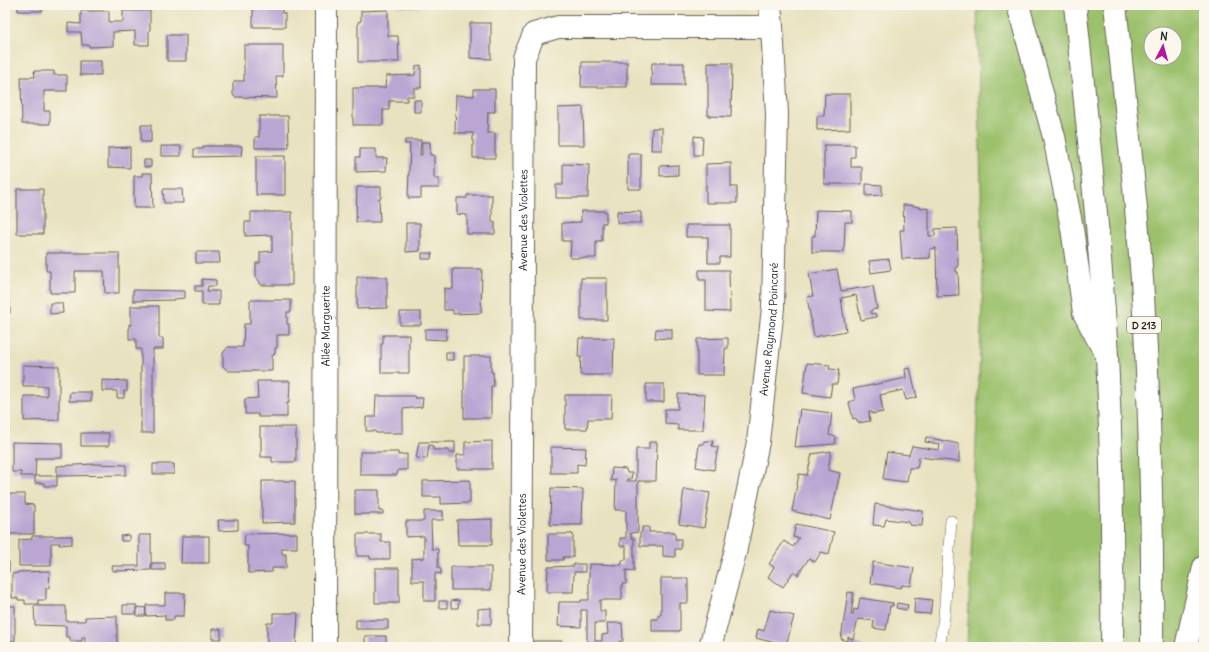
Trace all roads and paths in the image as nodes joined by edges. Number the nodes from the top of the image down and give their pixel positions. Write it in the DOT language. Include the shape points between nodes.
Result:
graph roads {
  1 [pos="326,5"];
  2 [pos="770,5"];
  3 [pos="1018,5"];
  4 [pos="1075,5"];
  5 [pos="1115,5"];
  6 [pos="772,27"];
  7 [pos="1107,355"];
  8 [pos="951,521"];
  9 [pos="1204,567"];
  10 [pos="325,647"];
  11 [pos="521,647"];
  12 [pos="710,647"];
  13 [pos="939,647"];
  14 [pos="1112,647"];
  15 [pos="1152,647"];
  16 [pos="1186,647"];
  1 -- 10 [label="main road, Allée Marguerite"];
  2 -- 6 [label="main road, Avenue Raymond Poincaré"];
  3 -- 7 [label="main road" via="1054,137 1072,228 1084,313"];
  4 -- 7 [label="main road" via="1097,216"];
  5 -- 15 [label="main road, D 213" via="1142,278 1146,346 1152,539"];
  6 -- 11 [label="main road, Avenue des Violettes" via="558,27 534,34 524,58"];
  6 -- 12 [label="main road, Avenue Raymond Poincaré" via="777,114 773,308 758,442 735,553"];
  7 -- 14 [label="main road" via="1112,494"];
  8 -- 13 [label="lane" via="944,618"];
  9 -- 16 [label="main road"];
}
